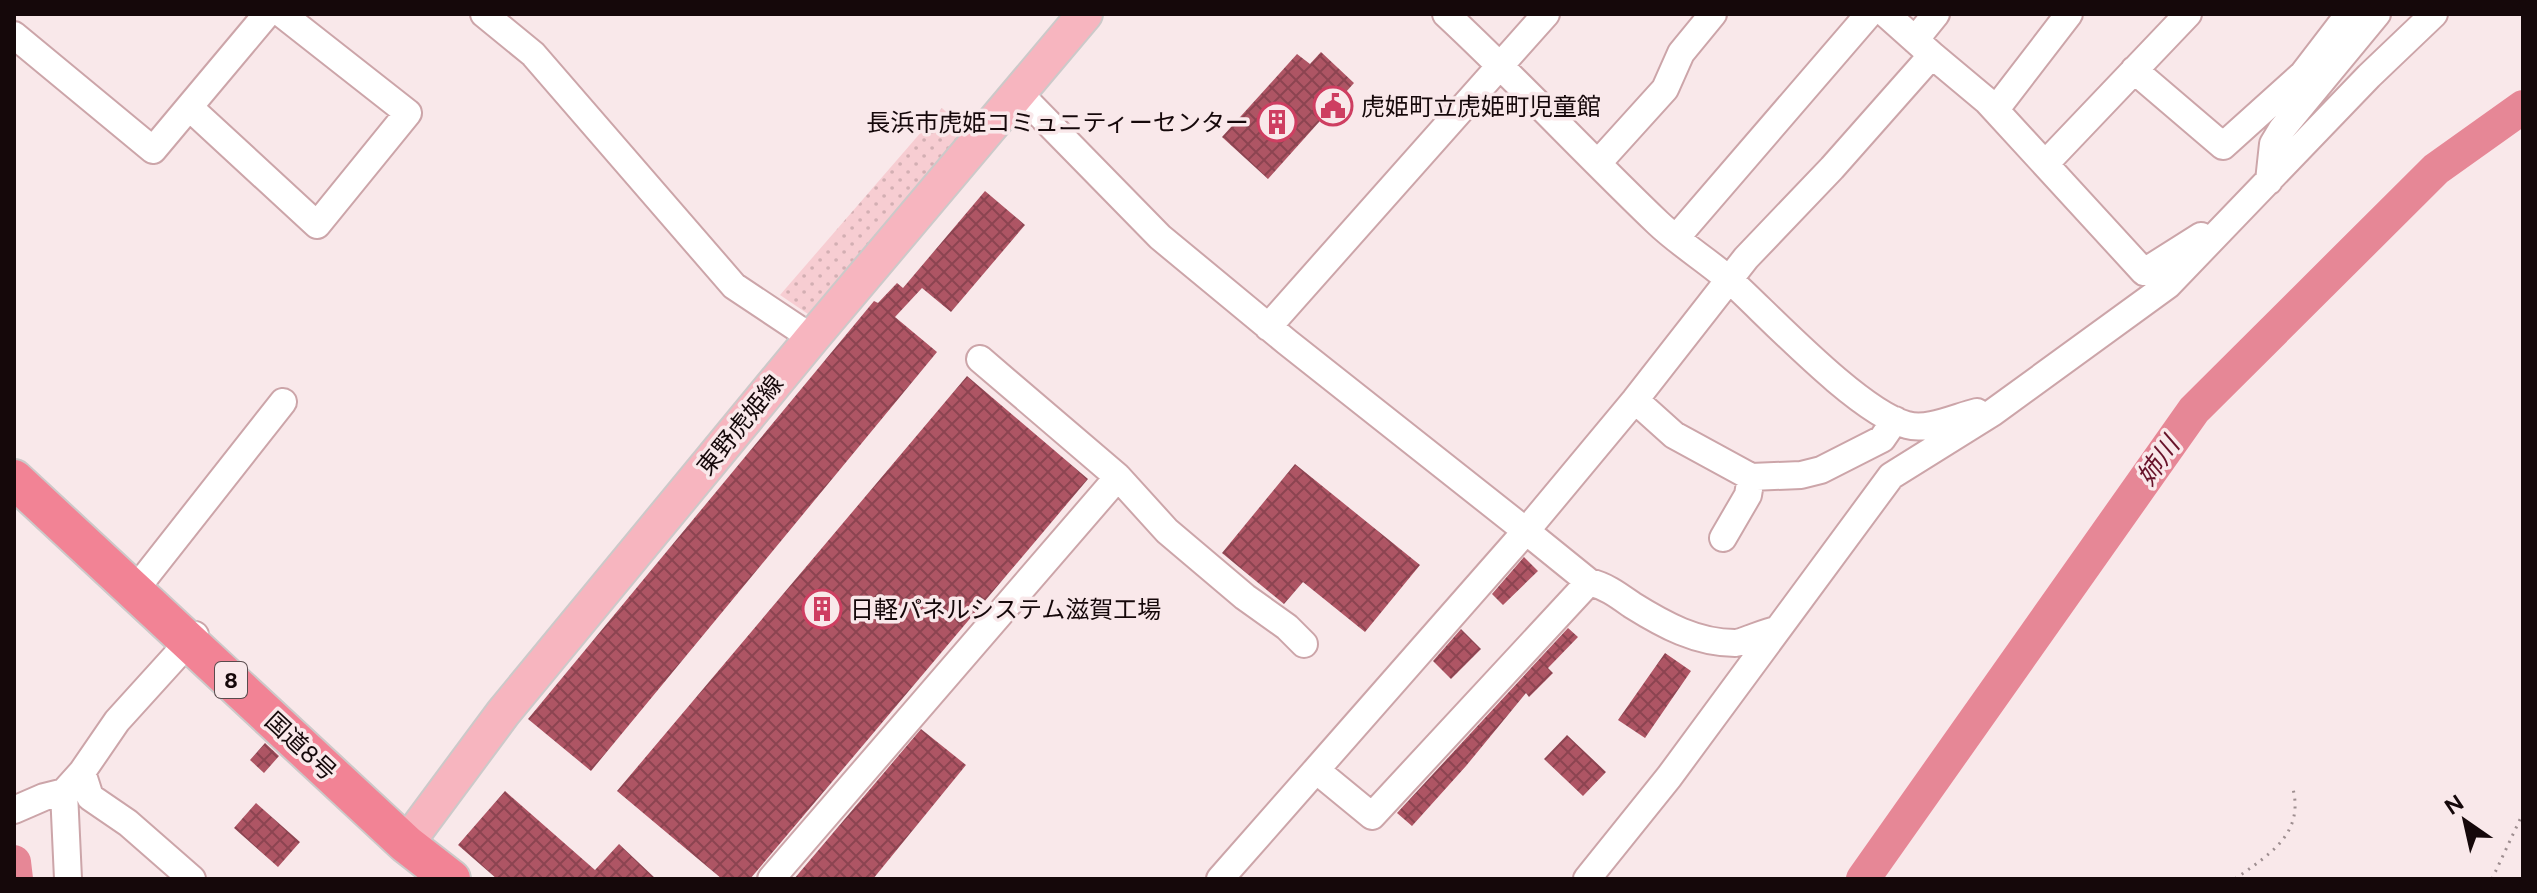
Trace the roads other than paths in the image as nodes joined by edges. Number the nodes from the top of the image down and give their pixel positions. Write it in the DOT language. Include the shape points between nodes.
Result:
graph roads {
  1 [pos="20,14"];
  2 [pos="267,14"];
  3 [pos="282,14"];
  4 [pos="484,14"];
  5 [pos="1085,14"];
  6 [pos="1446,14"];
  7 [pos="1546,14"];
  8 [pos="1713,14"];
  9 [pos="1869,14"];
  10 [pos="1886,14"];
  11 [pos="1936,14"];
  12 [pos="2069,14"];
  13 [pos="2188,14"];
  14 [pos="2349,14"];
  15 [pos="2377,14"];
  16 [pos="2434,14"];
  17 [pos="14,20"];
  18 [pos="14,35"];
  19 [pos="1923,47"];
  20 [pos="1501,65"];
  21 [pos="2134,70"];
  22 [pos="1018,92"];
  23 [pos="189,107"];
  24 [pos="1996,109"];
  25 [pos="1598,163"];
  26 [pos="2046,163"];
  27 [pos="2269,181"];
  28 [pos="2232,219"];
  29 [pos="1676,238"];
  30 [pos="1730,280"];
  31 [pos="1268,327"];
  32 [pos="812,338"];
  33 [pos="980,359"];
  34 [pos="1635,400"];
  35 [pos="283,402"];
  36 [pos="2002,405"];
  37 [pos="1895,420"];
  38 [pos="1118,477"];
  39 [pos="1751,477"];
  40 [pos="14,479"];
  41 [pos="1526,531"];
  42 [pos="1723,538"];
  43 [pos="1589,582"];
  44 [pos="135,590"];
  45 [pos="1776,630"];
  46 [pos="192,638"];
  47 [pos="1304,644"];
  48 [pos="1316,770"];
  49 [pos="82,772"];
  50 [pos="54,794"];
  51 [pos="14,810"];
  52 [pos="406,844"];
  53 [pos="68,879"];
  54 [pos="192,879"];
  55 [pos="451,879"];
  56 [pos="771,879"];
  57 [pos="1220,879"];
  58 [pos="1587,879"];
  1 -- 17 [label="street"];
  2 -- 23 [label="street"];
  3 -- 23 [label="street" via="408,113 317,225"];
  4 -- 32 [label="street" via="533,54 734,286"];
  5 -- 22 [label="main road, 東野虎姫線"];
  6 -- 20 [label="street"];
  7 -- 20 [label="street"];
  8 -- 25 [label="street" via="1681,53 1665,89"];
  9 -- 29 [label="street"];
  10 -- 19 [label="street"];
  11 -- 19 [label="street"];
  12 -- 24 [label="street"];
  13 -- 21 [label="street"];
  14 -- 21 [label="street" via="2303,74 2223,146"];
  15 -- 27 [label="street" via="2282,129 2273,144"];
  16 -- 27 [label="street"];
  18 -- 23 [label="street" via="153,150"];
  19 -- 24 [label="street"];
  19 -- 30 [label="street" via="1832,168"];
  20 -- 25 [label="street"];
  20 -- 31 [label="street"];
  21 -- 26 [label="street"];
  22 -- 31 [label="street" via="1160,237"];
  22 -- 32 [label="main road, 東野虎姫線"];
  24 -- 26 [label="street"];
  25 -- 29 [label="street"];
  26 -- 28 [label="street" via="2144,272"];
  27 -- 28 [label="street"];
  28 -- 36 [label="street" via="2168,285"];
  29 -- 30 [label="street"];
  30 -- 34 [label="street"];
  30 -- 37 [label="street" via="1813,358"];
  31 -- 41 [label="street"];
  32 -- 52 [label="main road, 東野虎姫線" via="503,713"];
  33 -- 38 [label="street"];
  34 -- 39 [label="street" via="1674,435"];
  34 -- 41 [label="street"];
  35 -- 44 [label="street"];
  36 -- 37 [label="street" via="1942,422 1909,426"];
  36 -- 45 [label="street" via="1891,476"];
  37 -- 39 [label="street" via="1882,439 1821,470"];
  38 -- 47 [label="street" via="1167,531"];
  38 -- 56 [label="street"];
  39 -- 42 [label="street" via="1748,495"];
  40 -- 44 [label="highway, 国道8号 / 8"];
  41 -- 43 [label="street"];
  41 -- 48 [label="street"];
  43 -- 45 [label="street" via="1603,585 1669,628 1702,639 1739,643"];
  43 -- 48 [label="street" via="1372,816"];
  44 -- 46 [label="highway, 国道8号 / 8"];
  45 -- 58 [label="street"];
  46 -- 49 [label="street" via="117,721"];
  46 -- 52 [label="highway, 国道8号 / 8"];
  48 -- 57 [label="street"];
  49 -- 50 [label="street"];
  49 -- 54 [label="street" via="90,797"];
  50 -- 51 [label="street"];
  50 -- 53 [label="street"];
  52 -- 55 [label="highway, 国道8号 / 8"];
}
